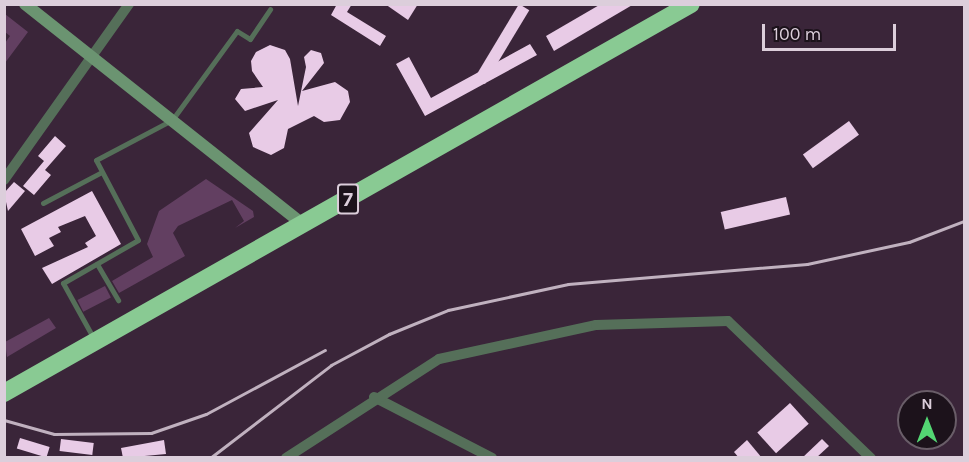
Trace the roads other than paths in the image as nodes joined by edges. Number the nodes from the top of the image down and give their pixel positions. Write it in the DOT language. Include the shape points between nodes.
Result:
graph roads {
  1 [pos="25,4"];
  2 [pos="129,4"];
  3 [pos="691,4"];
  4 [pos="270,9"];
  5 [pos="94,59"];
  6 [pos="172,120"];
  7 [pos="100,173"];
  8 [pos="4,180"];
  9 [pos="43,203"];
  10 [pos="303,224"];
  11 [pos="98,264"];
  12 [pos="118,300"];
  13 [pos="94,340"];
  14 [pos="4,393"];
  15 [pos="374,397"];
  16 [pos="286,458"];
  17 [pos="492,458"];
  18 [pos="871,458"];
  1 -- 5 [label="street"];
  2 -- 5 [label="street"];
  3 -- 10 [label="highway, 7"];
  4 -- 6 [label="lane" via="250,39 237,31"];
  5 -- 6 [label="street"];
  5 -- 8 [label="street"];
  6 -- 7 [label="lane" via="96,160"];
  6 -- 10 [label="street"];
  7 -- 9 [label="lane"];
  7 -- 11 [label="lane" via="138,240"];
  10 -- 13 [label="highway, 7"];
  11 -- 12 [label="lane"];
  11 -- 13 [label="lane" via="63,283"];
  13 -- 14 [label="highway, 7"];
  15 -- 16 [label="street"];
  15 -- 17 [label="street"];
  15 -- 18 [label="street" via="439,358 596,325 728,321"];
}
